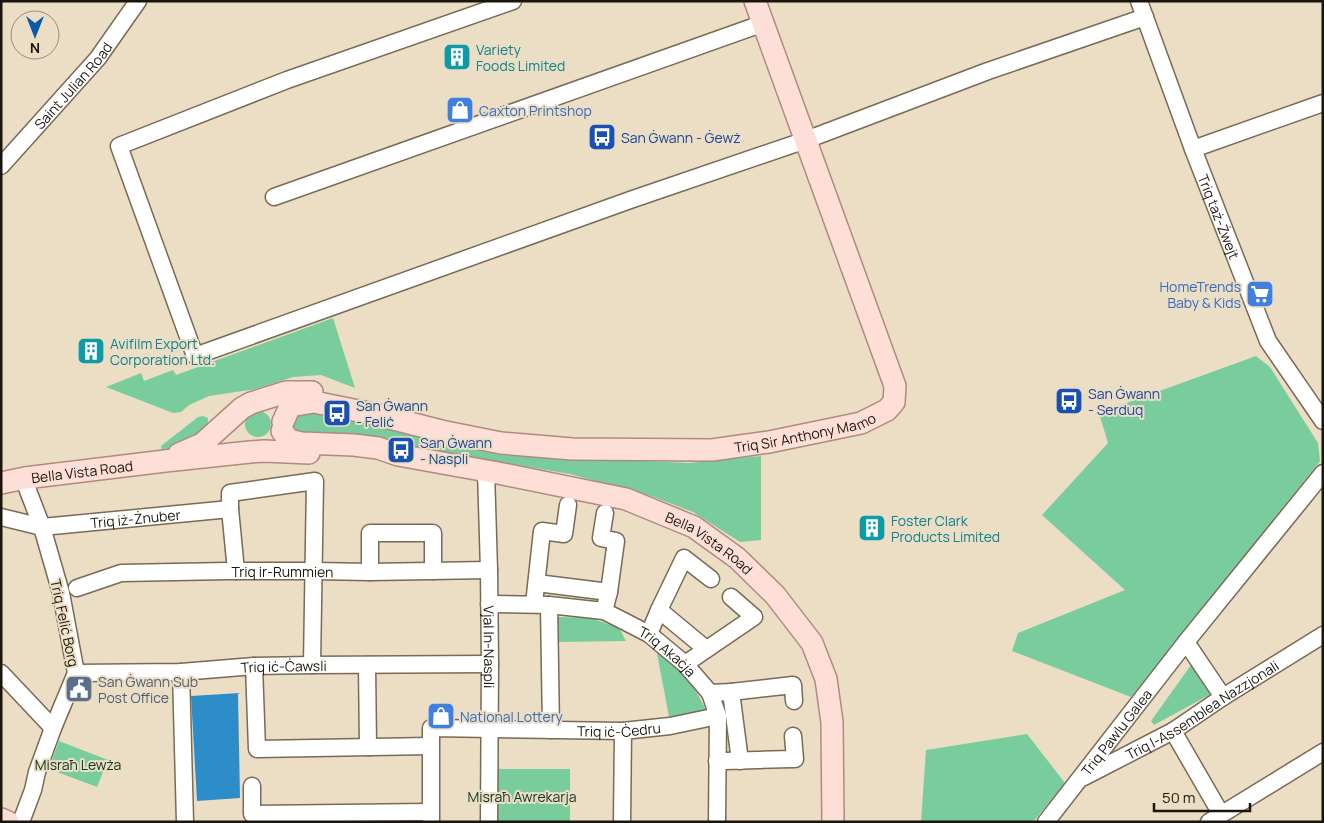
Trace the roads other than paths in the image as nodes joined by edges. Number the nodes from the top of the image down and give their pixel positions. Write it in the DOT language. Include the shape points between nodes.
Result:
graph roads {
  1 [pos="138,1"];
  2 [pos="513,1"];
  3 [pos="755,1"];
  4 [pos="1139,1"];
  5 [pos="1144,17"];
  6 [pos="764,23"];
  7 [pos="1323,103"];
  8 [pos="806,140"];
  9 [pos="1193,149"];
  10 [pos="1,166"];
  11 [pos="274,197"];
  12 [pos="246,406"];
  13 [pos="378,415"];
  14 [pos="1323,421"];
  15 [pos="282,426"];
  16 [pos="300,443"];
  17 [pos="257,452"];
  18 [pos="398,455"];
  19 [pos="165,461"];
  20 [pos="486,472"];
  21 [pos="1323,473"];
  22 [pos="25,478"];
  23 [pos="1,483"];
  24 [pos="568,505"];
  25 [pos="230,509"];
  26 [pos="604,513"];
  27 [pos="1,516"];
  28 [pos="42,527"];
  29 [pos="489,570"];
  30 [pos="236,571"];
  31 [pos="314,571"];
  32 [pos="433,571"];
  33 [pos="370,572"];
  34 [pos="711,579"];
  35 [pos="537,583"];
  36 [pos="77,588"];
  37 [pos="609,592"];
  38 [pos="732,597"];
  39 [pos="489,604"];
  40 [pos="541,604"];
  41 [pos="659,610"];
  42 [pos="604,612"];
  43 [pos="649,634"];
  44 [pos="1323,635"];
  45 [pos="1186,642"];
  46 [pos="706,649"];
  47 [pos="490,664"];
  48 [pos="685,664"];
  49 [pos="312,665"];
  50 [pos="368,665"];
  51 [pos="254,666"];
  52 [pos="181,672"];
  53 [pos="1,673"];
  54 [pos="76,673"];
  55 [pos="731,692"];
  56 [pos="710,693"];
  57 [pos="1223,697"];
  58 [pos="794,701"];
  59 [pos="718,716"];
  60 [pos="53,728"];
  61 [pos="489,729"];
  62 [pos="551,730"];
  63 [pos="623,731"];
  64 [pos="1173,731"];
  65 [pos="793,736"];
  66 [pos="430,746"];
  67 [pos="368,747"];
  68 [pos="1323,752"];
  69 [pos="717,761"];
  70 [pos="740,761"];
  71 [pos="1079,780"];
  72 [pos="252,786"];
  73 [pos="390,817"];
  74 [pos="430,817"];
  75 [pos="1215,818"];
  76 [pos="1,819"];
  77 [pos="8,822"];
  78 [pos="20,822"];
  79 [pos="186,822"];
  80 [pos="488,822"];
  81 [pos="622,822"];
  82 [pos="717,822"];
  83 [pos="833,822"];
  84 [pos="1046,822"];
  1 -- 10 [label="street, Saint Julian Road" via="98,58"];
  2 -- 8 [label="street" via="287,80 119,146 196,356"];
  3 -- 6 [label="main road, Triq Sir Anthony Mamo"];
  4 -- 5 [label="street, Triq taż-Żwejt"];
  5 -- 8 [label="street" via="988,71"];
  5 -- 9 [label="street, Triq taż-Żwejt"];
  6 -- 8 [label="main road, Triq Sir Anthony Mamo"];
  6 -- 11 [label="street"];
  7 -- 9 [label="street"];
  8 -- 13 [label="main road, Triq Sir Anthony Mamo" via="895,386 894,402 887,410 861,423 712,450 572,449 501,443"];
  9 -- 14 [label="street, Triq taż-Żwejt" via="1268,341"];
  12 -- 13 [label="main road, Triq Sir Anthony Mamo" via="286,392 318,393"];
  12 -- 15 [label="main road" via="259,401 268,403 280,414"];
  12 -- 17 [label="main road" via="237,415 235,431 242,445"];
  12 -- 19 [label="main road, Bella Vista Road" via="202,444"];
  13 -- 15 [label="main road, Triq Sir Anthony Mamo" via="314,402 290,406"];
  15 -- 16 [label="main road" via="289,440"];
  15 -- 17 [label="main road" via="277,441"];
  16 -- 17 [label="main road, Bella Vista Road"];
  16 -- 18 [label="main road, Bella Vista Road" via="354,445"];
  17 -- 18 [label="main road, Bella Vista Road"];
  17 -- 19 [label="main road, Bella Vista Road"];
  18 -- 20 [label="main road, Bella Vista Road"];
  19 -- 22 [label="main road, Bella Vista Road"];
  20 -- 29 [label="street, Vjal In-Naspli"];
  20 -- 83 [label="main road, Bella Vista Road" via="626,499 694,527 737,558 775,595 812,644 826,679 832,722"];
  21 -- 45 [label="street, Triq Pawlu Galea"];
  22 -- 23 [label="main road, Bella Vista Road"];
  22 -- 28 [label="street, Triq Feliċ Borg"];
  24 -- 35 [label="street" via="564,534 542,531"];
  25 -- 28 [label="street, Triq iż-Żnuber"];
  25 -- 30 [label="street"];
  25 -- 31 [label="street" via="230,492 315,481"];
  26 -- 37 [label="street" via="601,538 616,541"];
  27 -- 28 [label="street"];
  28 -- 54 [label="street, Triq Feliċ Borg" via="61,593"];
  29 -- 32 [label="street, Triq ir-Rummien"];
  29 -- 39 [label="street, Vjal In-Naspli"];
  30 -- 31 [label="street, Triq ir-Rummien"];
  30 -- 36 [label="street, Triq ir-Rummien" via="121,573"];
  31 -- 33 [label="street, Triq ir-Rummien"];
  31 -- 49 [label="street"];
  32 -- 33 [label="street, Triq ir-Rummien"];
  32 -- 33 [label="street" via="432,533 370,533"];
  34 -- 41 [label="street" via="684,558"];
  35 -- 37 [label="street"];
  35 -- 40 [label="street"];
  37 -- 42 [label="street"];
  38 -- 46 [label="street" via="754,617"];
  39 -- 40 [label="street, Triq Akaċja"];
  39 -- 47 [label="street, Vjal In-Naspli"];
  40 -- 42 [label="street, Triq Akaċja"];
  40 -- 62 [label="street"];
  41 -- 43 [label="street"];
  41 -- 46 [label="street, Triq Akaċja"];
  42 -- 43 [label="street, Triq Akaċja"];
  43 -- 48 [label="street, Triq Akaċja"];
  44 -- 57 [label="street, Triq l-Assemblea Nazzjonali"];
  45 -- 57 [label="street"];
  45 -- 71 [label="street, Triq Pawlu Galea"];
  46 -- 48 [label="street"];
  47 -- 50 [label="street, Triq iċ-Ċawsli"];
  47 -- 61 [label="street, Vjal In-Naspli"];
  48 -- 56 [label="street, Triq Akaċja"];
  49 -- 50 [label="street, Triq iċ-Ċawsli"];
  49 -- 51 [label="street, Triq iċ-Ċawsli"];
  50 -- 67 [label="street"];
  51 -- 52 [label="street, Triq iċ-Ċawsli"];
  51 -- 67 [label="street" via="257,748"];
  52 -- 54 [label="street, Triq iċ-Ċawsli"];
  52 -- 79 [label="street"];
  53 -- 60 [label="street"];
  54 -- 60 [label="street, Triq Feliċ Borg"];
  55 -- 56 [label="street"];
  55 -- 58 [label="street" via="792,685"];
  55 -- 70 [label="street"];
  56 -- 59 [label="street, Triq Akaċja"];
  57 -- 64 [label="street, Triq l-Assemblea Nazzjonali"];
  59 -- 63 [label="street, Triq iċ-Ċedru"];
  59 -- 69 [label="street, Triq Akaċja"];
  60 -- 78 [label="street, Triq Feliċ Borg"];
  61 -- 62 [label="street, Triq iċ-Ċedru"];
  61 -- 66 [label="street, Triq iċ-Ċedru" via="431,728"];
  61 -- 80 [label="street, Vjal In-Naspli"];
  62 -- 63 [label="street, Triq iċ-Ċedru"];
  63 -- 81 [label="street"];
  64 -- 71 [label="street, Triq l-Assemblea Nazzjonali"];
  64 -- 75 [label="street"];
  65 -- 70 [label="street" via="795,759"];
  66 -- 67 [label="street"];
  66 -- 74 [label="street"];
  68 -- 75 [label="street"];
  69 -- 70 [label="street"];
  69 -- 82 [label="street, Triq Akaċja"];
  71 -- 84 [label="street, Triq Pawlu Galea"];
  72 -- 73 [label="street" via="252,814"];
  73 -- 74 [label="street"];
  76 -- 77 [label="main road"];
}
